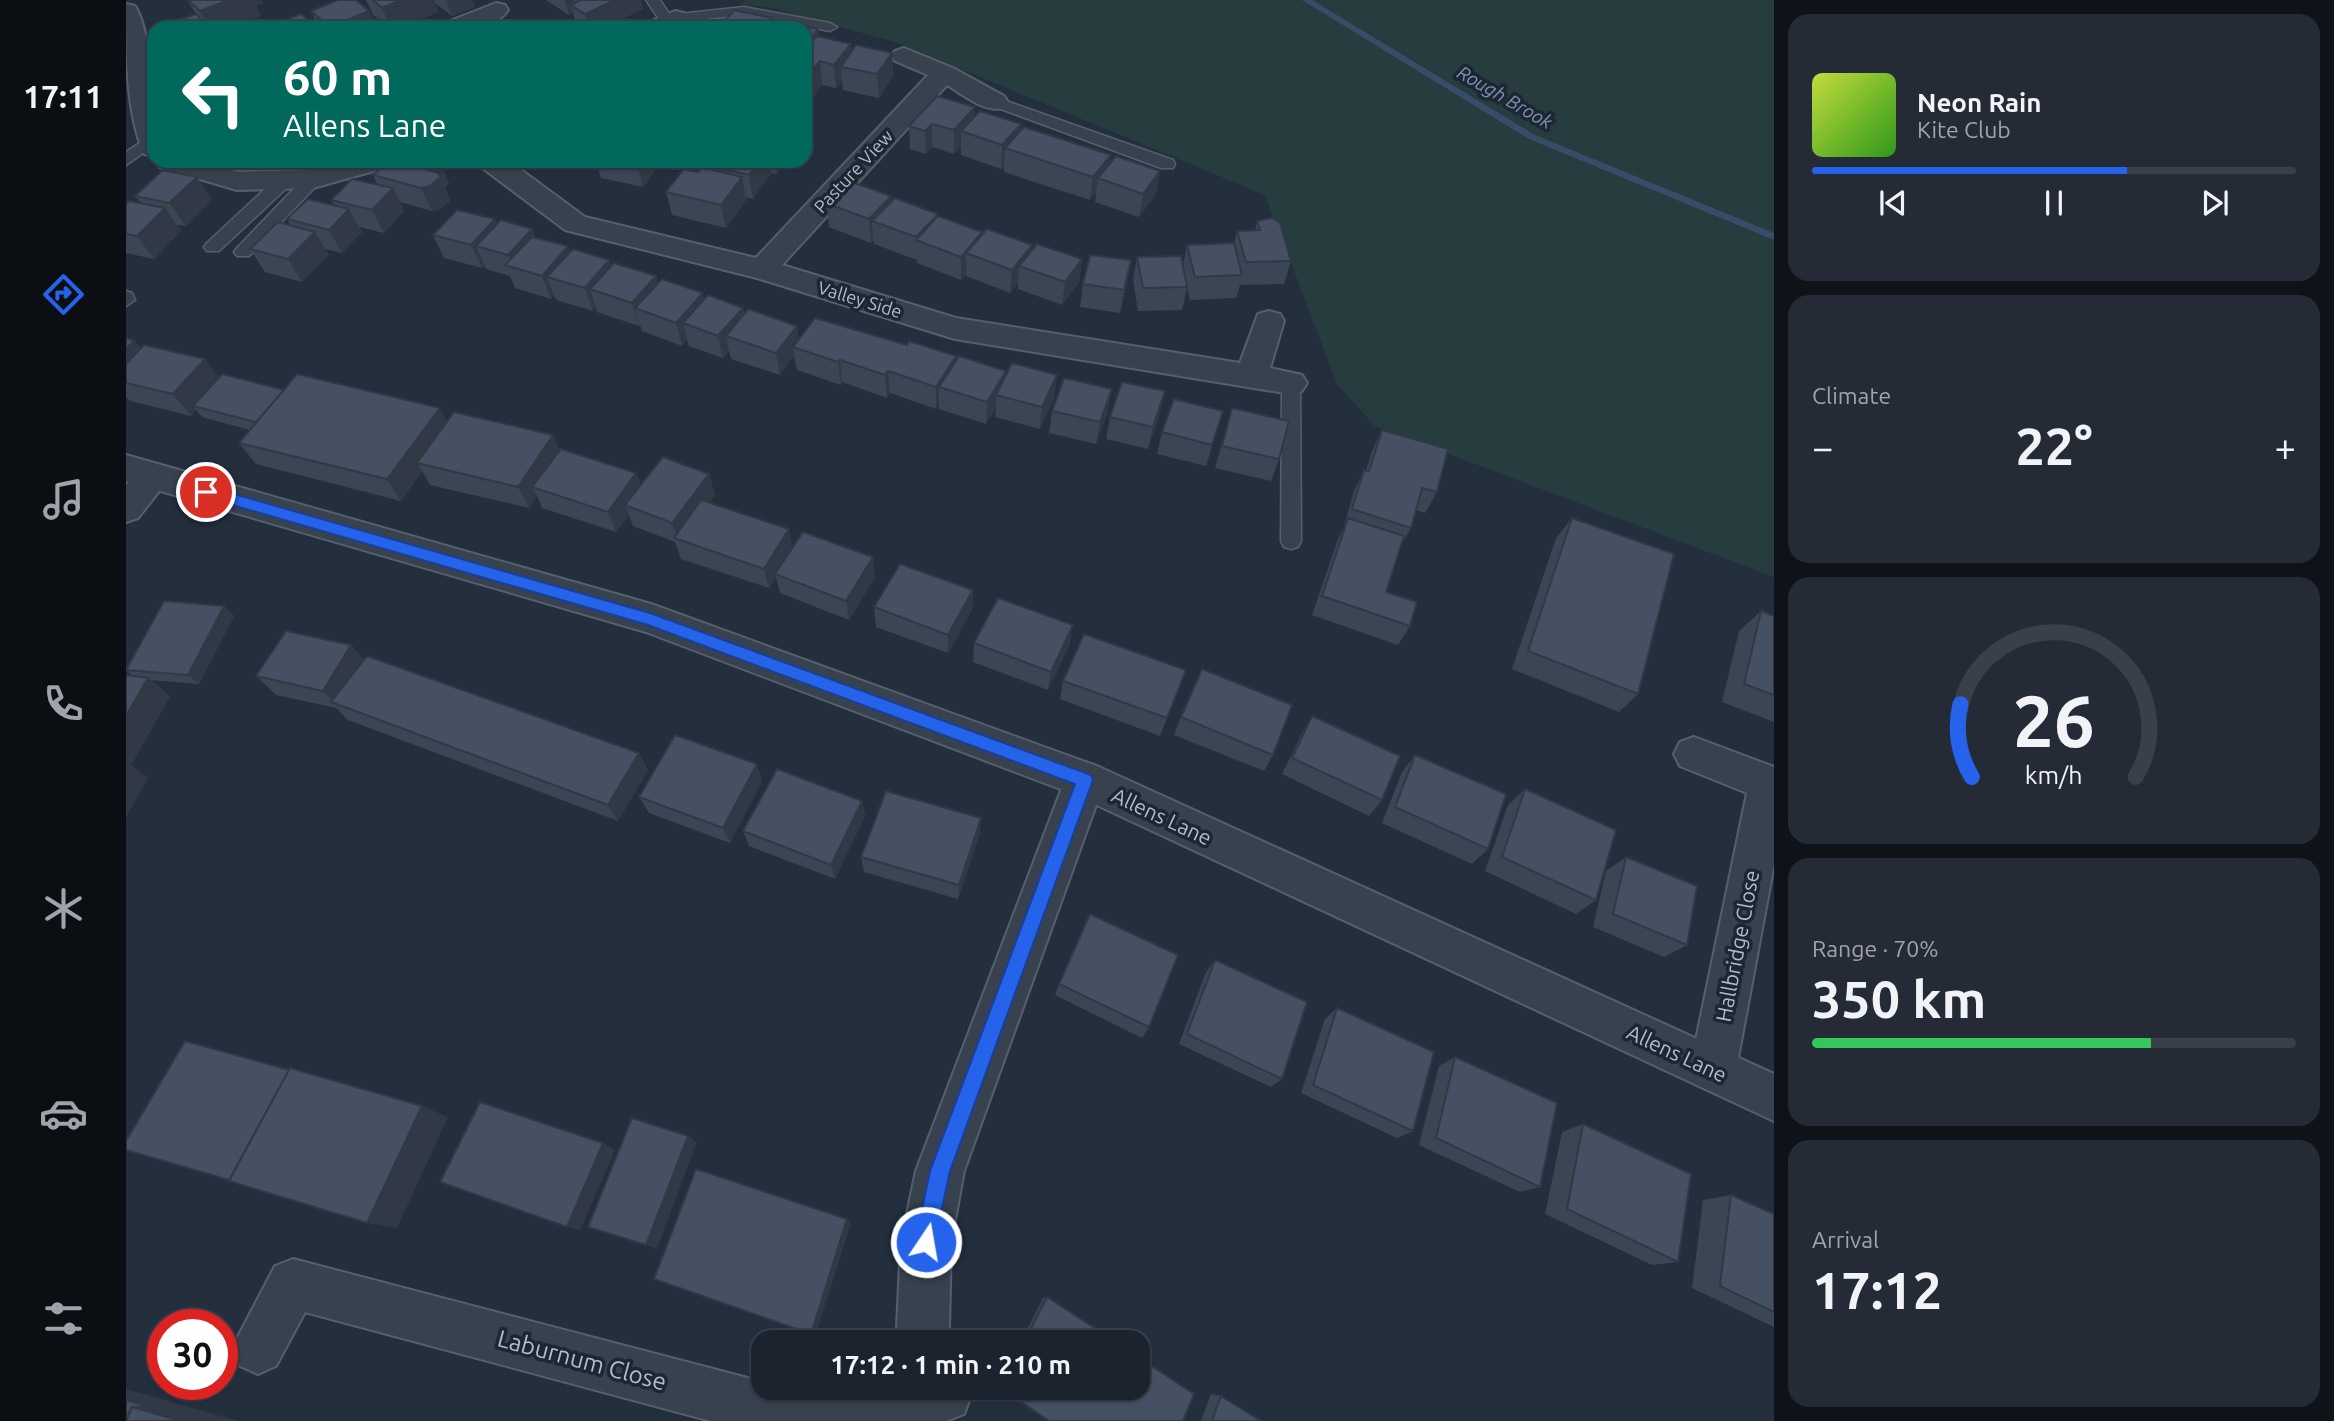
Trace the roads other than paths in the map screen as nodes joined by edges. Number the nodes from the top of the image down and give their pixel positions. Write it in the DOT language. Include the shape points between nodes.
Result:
graph roads {
  1 [pos="653,0"];
  2 [pos="126,10"];
  3 [pos="666,21"];
  4 [pos="680,21"];
  5 [pos="798,21"];
  6 [pos="812,24"];
  7 [pos="830,27"];
  8 [pos="904,56"];
  9 [pos="944,73"];
  10 [pos="995,102"];
  11 [pos="147,141"];
  12 [pos="147,148"];
  13 [pos="126,160"];
  14 [pos="1167,164"];
  15 [pos="193,168"];
  16 [pos="347,168"];
  17 [pos="500,168"];
  18 [pos="299,179"];
  19 [pos="213,247"];
  20 [pos="243,252"];
  21 [pos="762,268"];
  22 [pos="1269,321"];
  23 [pos="1252,376"];
  24 [pos="1290,383"];
  25 [pos="140,472"];
  26 [pos="126,509"];
  27 [pos="1291,541"];
  28 [pos="1694,754"];
  29 [pos="1085,780"];
  30 [pos="1772,784"];
  31 [pos="1713,1069"];
  32 [pos="1774,1098"];
  33 [pos="924,1330"];
  34 [pos="258,1348"];
  35 [pos="949,1401"];
  1 -- 3 [label="lane"];
  2 -- 11 [label="street" via="133,30 126,92 136,129"];
  4 -- 5 [label="lane" via="744,11"];
  6 -- 7 [label="lane"];
  8 -- 9 [label="street"];
  9 -- 10 [label="street"];
  9 -- 21 [label="street, Pasture View"];
  10 -- 14 [label="lane"];
  12 -- 13 [label="lane"];
  15 -- 18 [label="street" via="237,181"];
  16 -- 18 [label="street"];
  17 -- 21 [label="street, Valley Side" via="575,224"];
  18 -- 19 [label="lane"];
  18 -- 20 [label="lane"];
  21 -- 23 [label="street, Valley Side" via="955,328"];
  22 -- 23 [label="street"];
  23 -- 24 [label="street, Valley Side"];
  24 -- 27 [label="lane"];
  25 -- 26 [label="street"];
  25 -- 29 [label="street, Allens Lane" via="650,619"];
  28 -- 30 [label="street, Hallbridge Close"];
  29 -- 31 [label="street, Allens Lane"];
  29 -- 33 [label="street" via="940,1171 926,1242"];
  30 -- 31 [label="street, Hallbridge Close"];
  31 -- 32 [label="street, Allens Lane"];
  34 -- 35 [label="street, Laburnum Close" via="293,1284 784,1414 873,1412"];
}
